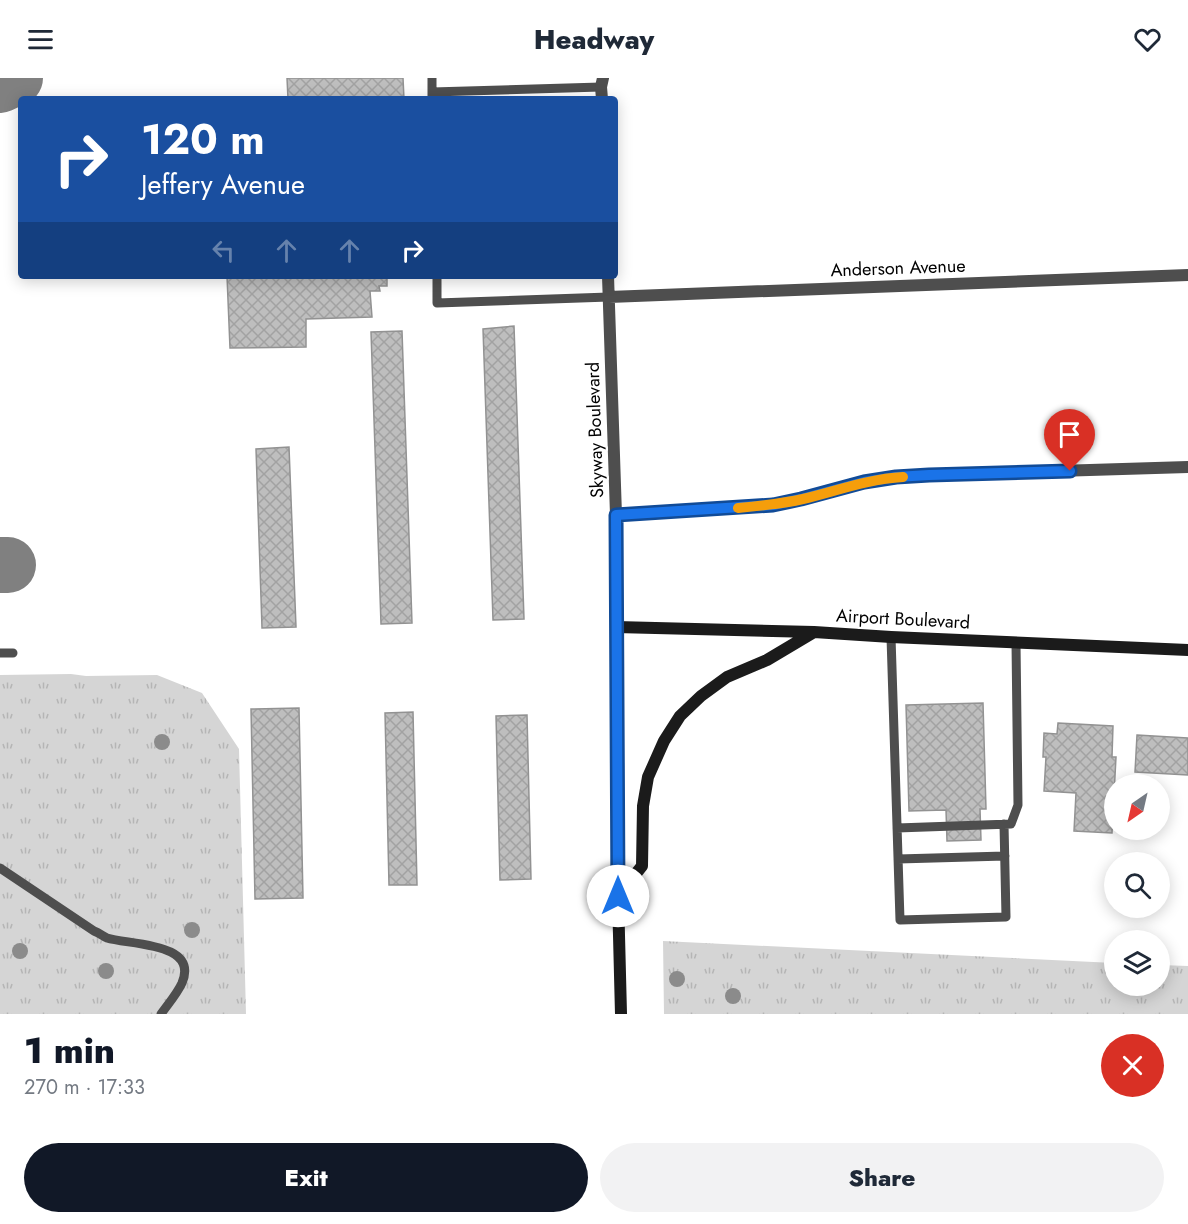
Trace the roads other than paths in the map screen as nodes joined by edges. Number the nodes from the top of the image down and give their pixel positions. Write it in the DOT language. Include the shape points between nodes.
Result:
graph roads {
  1 [pos="432,78"];
  2 [pos="602,88"];
  3 [pos="432,95"];
  4 [pos="1188,275"];
  5 [pos="437,279"];
  6 [pos="608,279"];
  7 [pos="609,297"];
  8 [pos="1188,467"];
  9 [pos="616,515"];
  10 [pos="616,627"];
  11 [pos="814,632"];
  12 [pos="891,637"];
  13 [pos="1016,643"];
  14 [pos="1188,650"];
  15 [pos="0,653"];
  16 [pos="13,653"];
  17 [pos="1004,824"];
  18 [pos="897,828"];
  19 [pos="1005,856"];
  20 [pos="898,860"];
  21 [pos="0,868"];
  22 [pos="618,896"];
  23 [pos="161,1014"];
  24 [pos="621,1014"];
  1 -- 3 [label="lane"];
  2 -- 3 [label="lane"];
  4 -- 7 [label="street, Anderson Avenue"];
  5 -- 7 [label="lane" via="437,303"];
  6 -- 7 [label="street, Skyway Boulevard"];
  7 -- 9 [label="street, Skyway Boulevard"];
  8 -- 9 [label="street" via="896,477 773,505"];
  9 -- 10 [label="street, Skyway Boulevard"];
  10 -- 11 [label="main road, Airport Boulevard"];
  10 -- 22 [label="main road, Skyway Boulevard"];
  11 -- 12 [label="main road, Airport Boulevard"];
  11 -- 22 [label="main road" via="767,660 727,677 680,716 648,777 642,806 642,866"];
  12 -- 13 [label="main road, Airport Boulevard"];
  12 -- 18 [label="lane"];
  13 -- 14 [label="main road, Airport Boulevard"];
  13 -- 17 [label="lane" via="1018,806 1011,824"];
  15 -- 16 [label="lane"];
  17 -- 18 [label="lane"];
  17 -- 19 [label="lane"];
  18 -- 20 [label="lane"];
  19 -- 20 [label="lane"];
  19 -- 20 [label="lane" via="1006,917 900,920"];
  21 -- 23 [label="lane" via="94,932 158,947 181,959 185,966 182,985"];
  22 -- 24 [label="main road, Skyway Boulevard"];
}
